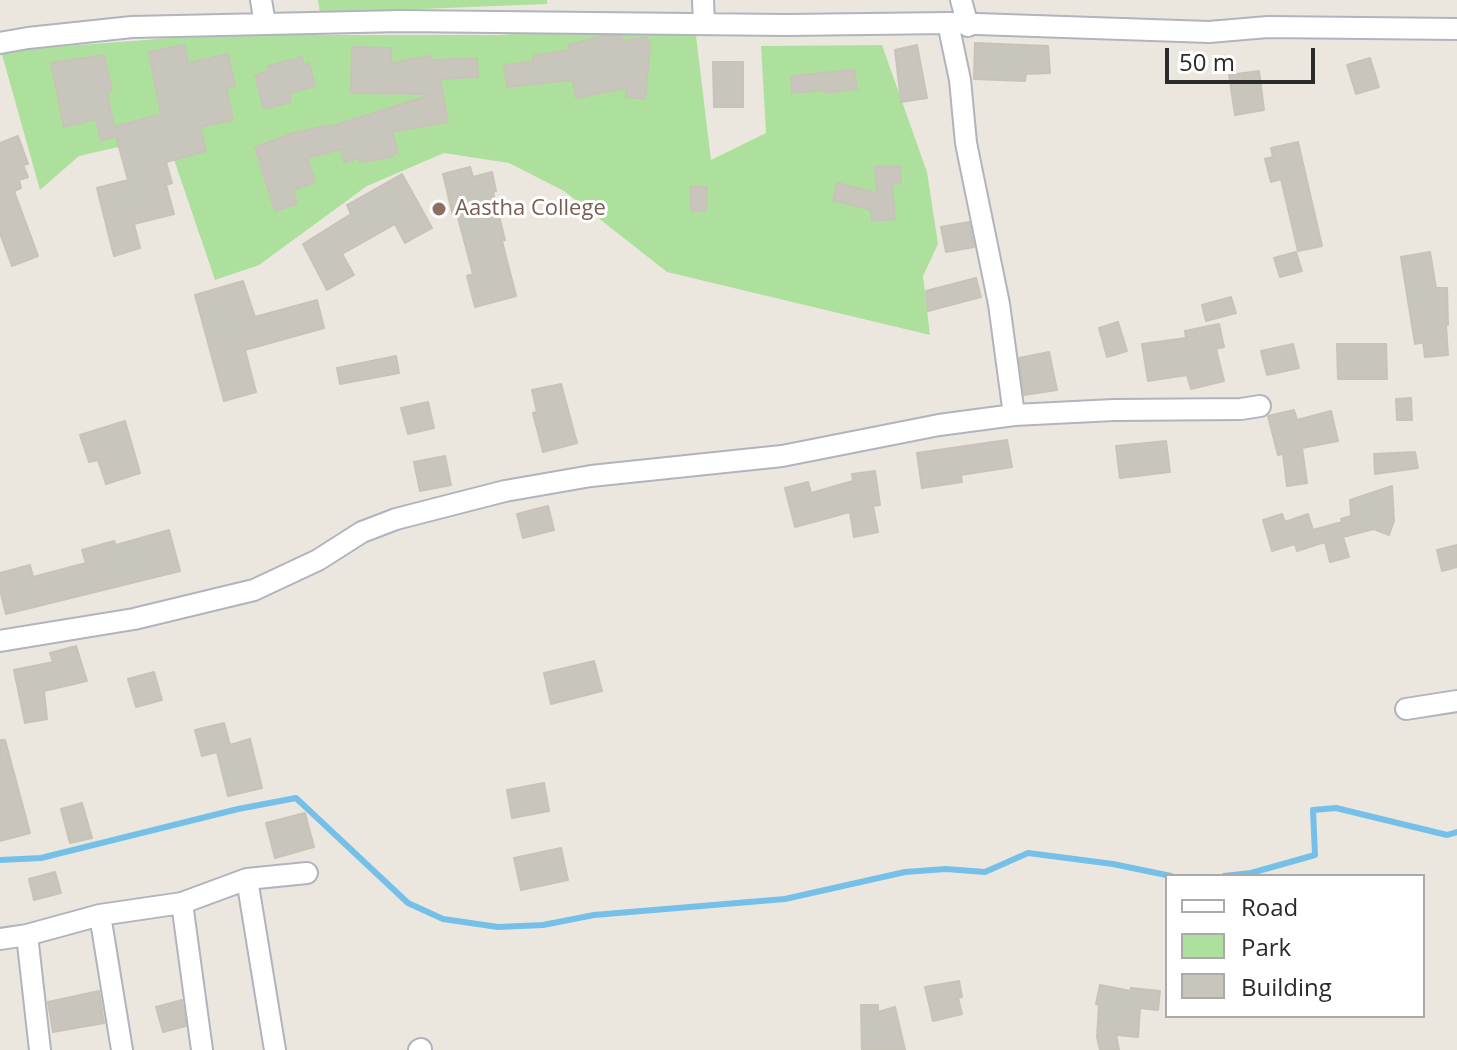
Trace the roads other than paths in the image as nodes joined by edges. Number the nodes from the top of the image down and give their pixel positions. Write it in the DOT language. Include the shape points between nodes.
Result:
graph roads {
  1 [pos="261,0"];
  2 [pos="703,0"];
  3 [pos="961,0"];
  4 [pos="265,24"];
  5 [pos="704,24"];
  6 [pos="958,24"];
  7 [pos="1457,29"];
  8 [pos="0,43"];
  9 [pos="1260,406"];
  10 [pos="1014,415"];
  11 [pos="0,641"];
  12 [pos="1457,701"];
  13 [pos="1406,709"];
  14 [pos="307,873"];
  15 [pos="247,879"];
  16 [pos="182,903"];
  17 [pos="100,915"];
  18 [pos="27,935"];
  19 [pos="0,939"];
  20 [pos="40,1050"];
  21 [pos="122,1050"];
  22 [pos="202,1050"];
  23 [pos="275,1050"];
  1 -- 4 [label="street"];
  2 -- 5 [label="street"];
  3 -- 6 [label="street"];
  4 -- 5 [label="street"];
  4 -- 8 [label="street" via="132,27"];
  5 -- 6 [label="street"];
  6 -- 7 [label="street" via="1209,32 1268,27"];
  6 -- 10 [label="street" via="966,143 999,304"];
  9 -- 10 [label="street"];
  10 -- 11 [label="street" via="782,456 591,476 476,497 362,532 254,590 134,619"];
  12 -- 13 [label="street"];
  14 -- 15 [label="street"];
  15 -- 16 [label="street"];
  15 -- 23 [label="street"];
  16 -- 17 [label="street"];
  16 -- 22 [label="street"];
  17 -- 18 [label="street"];
  17 -- 21 [label="street"];
  18 -- 19 [label="street"];
  18 -- 20 [label="street"];
}
